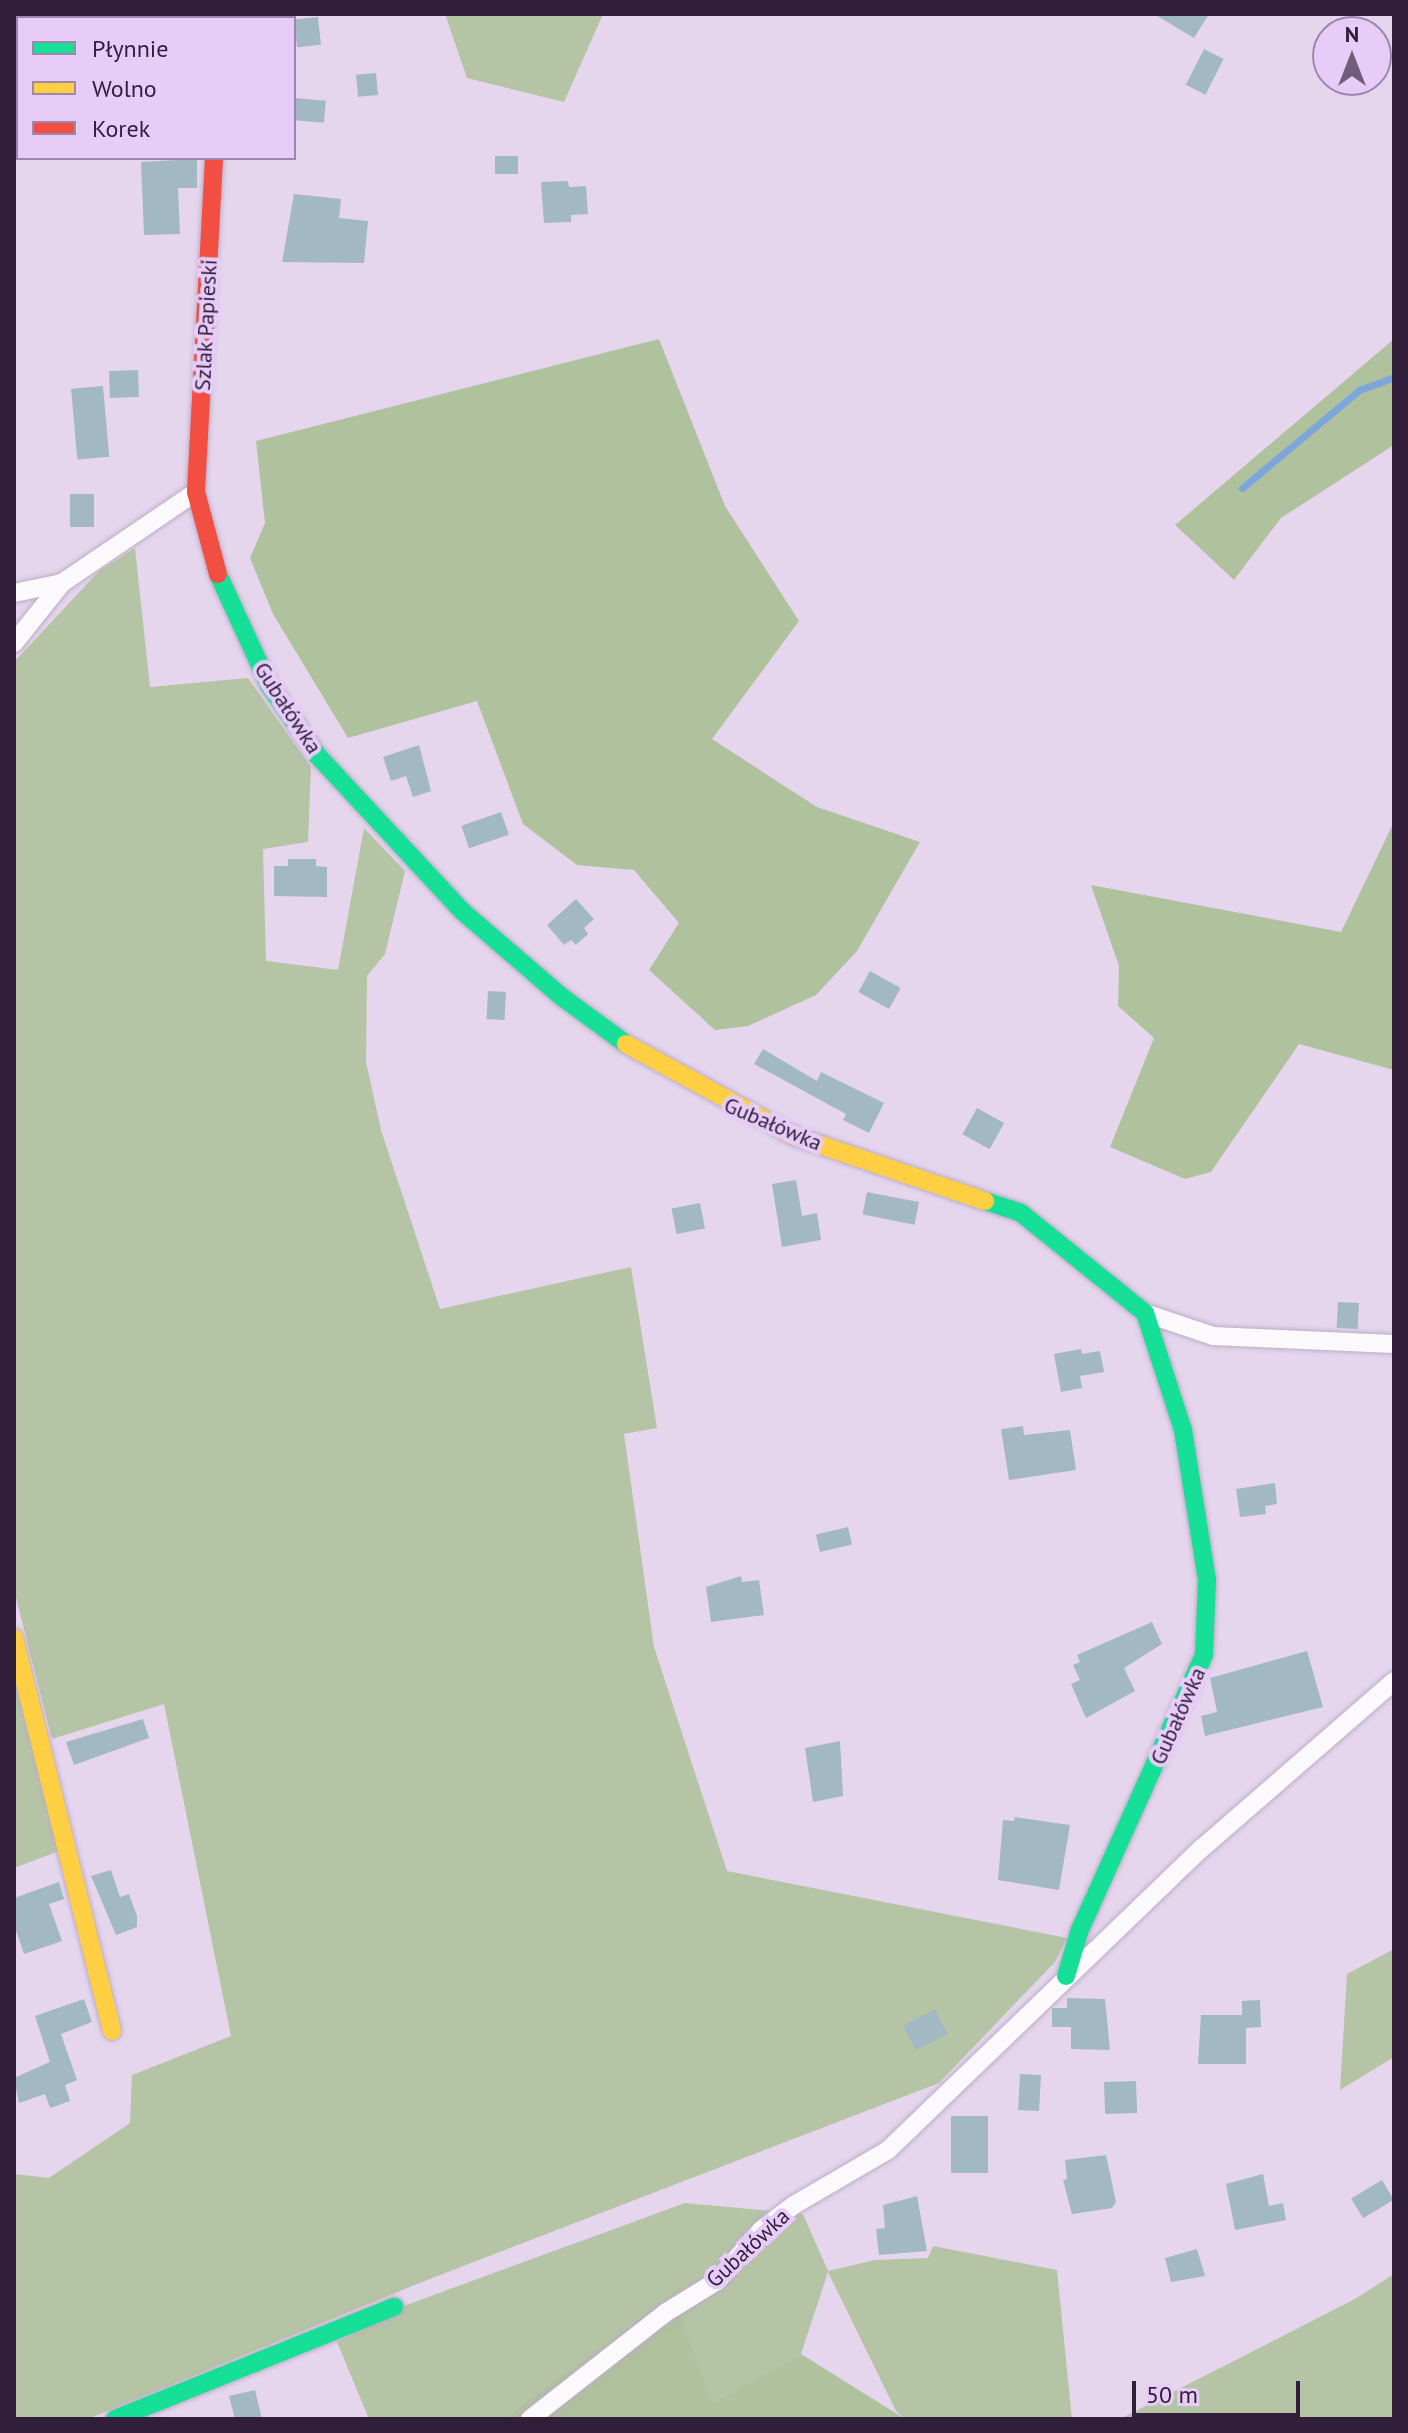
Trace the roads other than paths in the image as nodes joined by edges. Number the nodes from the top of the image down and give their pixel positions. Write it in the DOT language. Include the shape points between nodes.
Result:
graph roads {
  1 [pos="214,160"];
  2 [pos="196,492"];
  3 [pos="62,583"];
  4 [pos="14,593"];
  5 [pos="14,643"];
  6 [pos="1145,1313"];
  7 [pos="1394,1344"];
  8 [pos="14,1638"];
  9 [pos="1394,1681"];
  10 [pos="1066,1976"];
  11 [pos="112,2031"];
  12 [pos="394,2307"];
  13 [pos="115,2419"];
  14 [pos="530,2419"];
  1 -- 2 [label="street, Szlak Papieski"];
  2 -- 3 [label="street"];
  2 -- 6 [label="street, Gubałówka" via="224,594 292,722 379,826 484,930 562,997 683,1082 794,1136 1021,1213"];
  3 -- 4 [label="street"];
  3 -- 5 [label="street"];
  6 -- 7 [label="street" via="1213,1336"];
  6 -- 10 [label="street, Gubałówka" via="1183,1430 1196,1502 1207,1580 1204,1655 1080,1929"];
  8 -- 11 [label="street"];
  9 -- 10 [label="street, Gubałówka" via="1201,1849"];
  10 -- 14 [label="street, Gubałówka" via="971,2076 888,2150 794,2205 761,2230 717,2281 665,2313"];
  12 -- 13 [label="street"];
}
